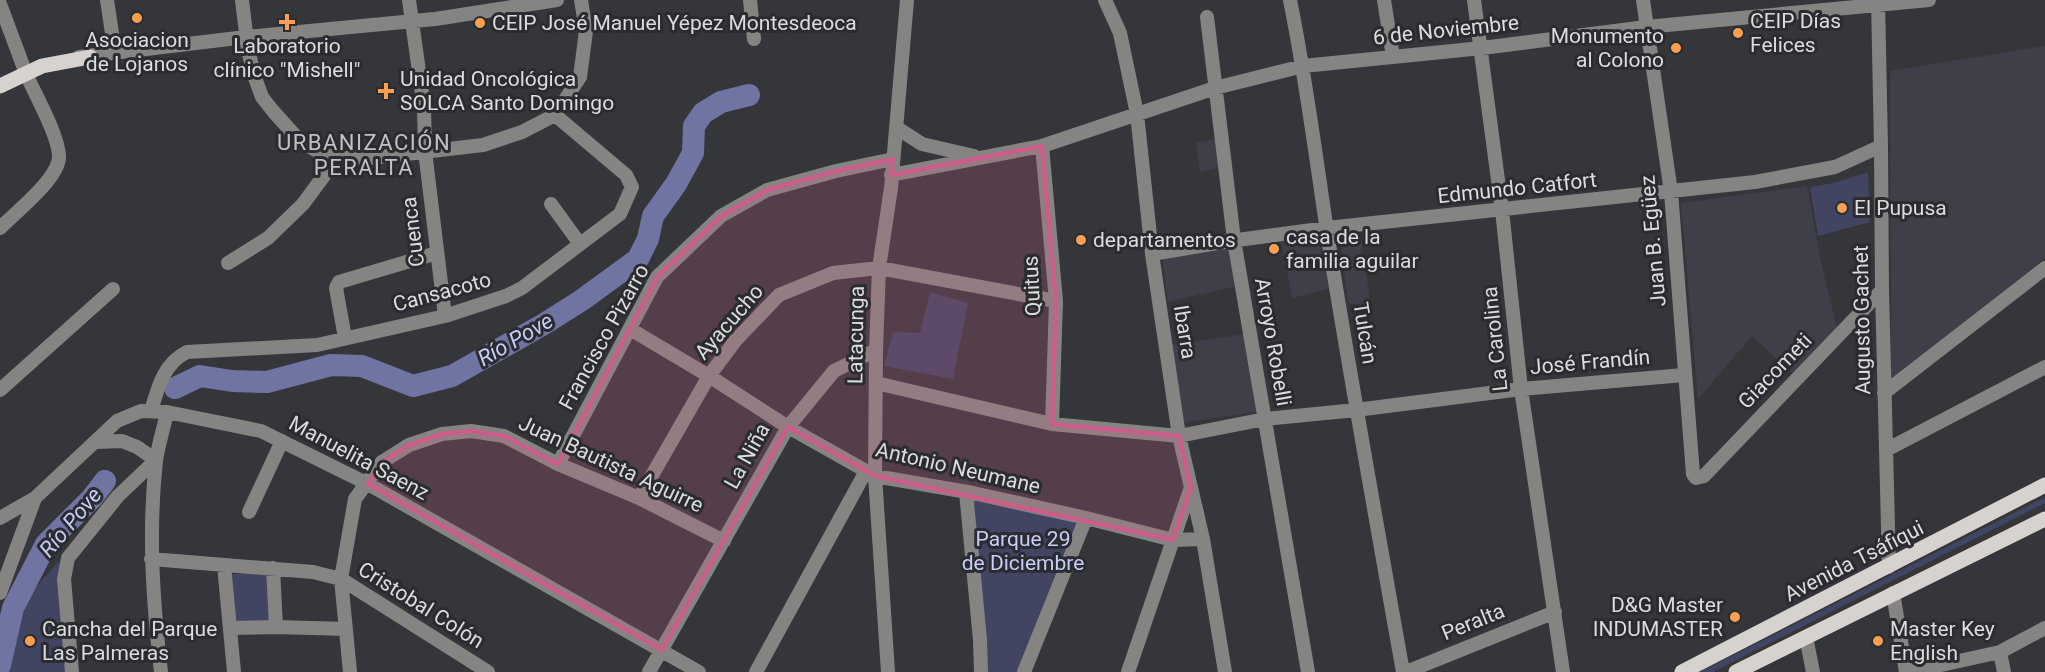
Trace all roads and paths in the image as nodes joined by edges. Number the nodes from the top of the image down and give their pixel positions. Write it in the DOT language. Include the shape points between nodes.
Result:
graph roads {
  1 [pos="107,0"];
  2 [pos="242,0"];
  3 [pos="409,0"];
  4 [pos="557,0"];
  5 [pos="581,0"];
  6 [pos="750,0"];
  7 [pos="907,0"];
  8 [pos="1105,0"];
  9 [pos="1290,0"];
  10 [pos="1384,0"];
  11 [pos="1474,0"];
  12 [pos="1643,0"];
  13 [pos="1929,0"];
  14 [pos="1878,3"];
  15 [pos="0,4"];
  16 [pos="1207,17"];
  17 [pos="412,22"];
  18 [pos="1646,27"];
  19 [pos="246,37"];
  20 [pos="754,39"];
  21 [pos="1482,48"];
  22 [pos="116,53"];
  23 [pos="90,57"];
  24 [pos="1393,57"];
  25 [pos="1303,66"];
  26 [pos="26,73"];
  27 [pos="0,86"];
  28 [pos="1215,88"];
  29 [pos="1137,114"];
  30 [pos="555,115"];
  31 [pos="897,128"];
  32 [pos="1042,146"];
  33 [pos="1881,146"];
  34 [pos="425,151"];
  35 [pos="979,157"];
  36 [pos="337,158"];
  37 [pos="893,159"];
  38 [pos="891,175"];
  39 [pos="1671,192"];
  40 [pos="551,204"];
  41 [pos="1502,210"];
  42 [pos="0,228"];
  43 [pos="1327,228"];
  44 [pos="1234,240"];
  45 [pos="580,244"];
  46 [pos="437,254"];
  47 [pos="1152,254"];
  48 [pos="228,263"];
  49 [pos="879,268"];
  50 [pos="2043,274"];
  51 [pos="112,289"];
  52 [pos="1882,290"];
  53 [pos="1056,301"];
  54 [pos="445,316"];
  55 [pos="630,329"];
  56 [pos="345,338"];
  57 [pos="876,350"];
  58 [pos="2045,367"];
  59 [pos="1684,375"];
  60 [pos="709,376"];
  61 [pos="876,383"];
  62 [pos="0,389"];
  63 [pos="1521,389"];
  64 [pos="1884,393"];
  65 [pos="1356,410"];
  66 [pos="151,411"];
  67 [pos="167,412"];
  68 [pos="1265,419"];
  69 [pos="1052,424"];
  70 [pos="788,427"];
  71 [pos="1179,436"];
  72 [pos="282,441"];
  73 [pos="96,442"];
  74 [pos="1886,450"];
  75 [pos="156,460"];
  76 [pos="558,464"];
  77 [pos="871,473"];
  78 [pos="1696,478"];
  79 [pos="368,484"];
  80 [pos="2045,485"];
  81 [pos="1191,488"];
  82 [pos="966,492"];
  83 [pos="35,498"];
  84 [pos="639,498"];
  85 [pos="249,512"];
  86 [pos="0,518"];
  87 [pos="1086,518"];
  88 [pos="2045,519"];
  89 [pos="1203,539"];
  90 [pos="1173,540"];
  91 [pos="724,541"];
  92 [pos="151,559"];
  93 [pos="224,565"];
  94 [pos="1889,567"];
  95 [pos="273,568"];
  96 [pos="341,579"];
  97 [pos="0,593"];
  98 [pos="1893,593"];
  99 [pos="1555,612"];
  100 [pos="276,627"];
  101 [pos="230,628"];
  102 [pos="2045,628"];
  103 [pos="346,629"];
  104 [pos="1806,637"];
  105 [pos="662,650"];
  106 [pos="2000,652"];
  107 [pos="1135,657"];
  108 [pos="72,672"];
  109 [pos="161,672"];
  110 [pos="234,672"];
  111 [pos="350,672"];
  112 [pos="488,672"];
  113 [pos="649,672"];
  114 [pos="699,672"];
  115 [pos="756,672"];
  116 [pos="888,672"];
  117 [pos="981,672"];
  118 [pos="1024,672"];
  119 [pos="1128,672"];
  120 [pos="1137,672"];
  121 [pos="1225,672"];
  122 [pos="1308,672"];
  123 [pos="1405,672"];
  124 [pos="1563,672"];
  125 [pos="1682,672"];
  126 [pos="1736,672"];
  127 [pos="1813,672"];
  128 [pos="1907,672"];
  129 [pos="2004,672"];
  1 -- 22 [label="street"];
  2 -- 19 [label="street"];
  3 -- 17 [label="street, Cuenca"];
  4 -- 17 [label="street"];
  5 -- 30 [label="street" via="586,32 580,76"];
  6 -- 20 [label="street"];
  7 -- 31 [label="street, Latacunga"];
  8 -- 29 [label="street, Ibarra" via="1120,33"];
  9 -- 25 [label="street, Tulcán"];
  10 -- 24 [label="street"];
  11 -- 21 [label="street, La Carolina"];
  12 -- 18 [label="street, Juan B. Egüez"];
  13 -- 14 [label="street, 6 de Noviembre"];
  14 -- 18 [label="street, 6 de Noviembre"];
  14 -- 33 [label="street, Augusto Gachet"];
  15 -- 26 [label="street"];
  16 -- 28 [label="street, Arroyo Robelli"];
  17 -- 19 [label="street"];
  17 -- 34 [label="street, Cuenca" via="424,106"];
  18 -- 21 [label="street, 6 de Noviembre"];
  18 -- 39 [label="street, Juan B. Egüez"];
  19 -- 22 [label="street"];
  19 -- 36 [label="street" via="262,97 298,140"];
  21 -- 24 [label="street, 6 de Noviembre"];
  21 -- 41 [label="street, La Carolina"];
  22 -- 23 [label="street"];
  23 -- 26 [label="street"];
  23 -- 27 [label="main road" via="42,66"];
  24 -- 25 [label="street, 6 de Noviembre"];
  25 -- 28 [label="street, 6 de Noviembre"];
  25 -- 43 [label="street, Tulcán"];
  26 -- 27 [label="street"];
  26 -- 42 [label="street" via="59,159 49,179"];
  28 -- 29 [label="street, 6 de Noviembre"];
  28 -- 44 [label="street, Arroyo Robelli"];
  29 -- 32 [label="street, 6 de Noviembre"];
  29 -- 47 [label="street, Ibarra"];
  30 -- 34 [label="street" via="483,145"];
  30 -- 45 [label="street, Cansacoto" via="626,175 632,188 620,214"];
  31 -- 35 [label="street, 6 de Noviembre" via="922,144"];
  31 -- 37 [label="street, Latacunga"];
  32 -- 35 [label="street, 6 de Noviembre"];
  32 -- 53 [label="street, Quitus"];
  33 -- 39 [label="street, Edmundo Catfort" via="1835,167"];
  33 -- 52 [label="street, Augusto Gachet"];
  34 -- 36 [label="street"];
  34 -- 46 [label="street, Cuenca"];
  35 -- 38 [label="street, 6 de Noviembre"];
  36 -- 48 [label="street" via="303,204 268,238"];
  37 -- 38 [label="street, Latacunga"];
  37 -- 55 [label="street, Francisco Pizarro" via="767,190 721,216 657,277"];
  38 -- 49 [label="street, Latacunga"];
  39 -- 41 [label="street, Edmundo Catfort"];
  39 -- 59 [label="street, Juan B. Egüez"];
  40 -- 45 [label="street"];
  41 -- 43 [label="street, Edmundo Catfort"];
  41 -- 63 [label="street, La Carolina"];
  43 -- 44 [label="street, Edmundo Catfort"];
  43 -- 65 [label="street, Tulcán"];
  44 -- 47 [label="street, Edmundo Catfort"];
  44 -- 68 [label="street, Arroyo Robelli"];
  45 -- 54 [label="street, Cansacoto" via="522,288"];
  46 -- 54 [label="street, Cuenca"];
  46 -- 56 [label="street" via="339,282 336,288"];
  47 -- 71 [label="street, Ibarra"];
  49 -- 53 [label="street, Ayacucho"];
  49 -- 57 [label="street, Latacunga"];
  49 -- 60 [label="street, Ayacucho" via="833,273 778,295"];
  50 -- 64 [label="street"];
  51 -- 62 [label="street"];
  52 -- 64 [label="street, Augusto Gachet"];
  52 -- 78 [label="street, Giacometi" via="1704,476"];
  53 -- 69 [label="street, Quitus"];
  54 -- 56 [label="street, Cansacoto"];
  55 -- 60 [label="street, Antonio Neumane"];
  55 -- 76 [label="street, Francisco Pizarro"];
  56 -- 66 [label="street, Cansacoto" via="317,345 188,352 171,363"];
  57 -- 61 [label="street, Latacunga"];
  57 -- 70 [label="street, La Niña" via="834,371"];
  58 -- 74 [label="street"];
  59 -- 63 [label="street, José Frandín"];
  59 -- 78 [label="street, Juan B. Egüez"];
  60 -- 70 [label="street, Antonio Neumane"];
  60 -- 84 [label="street, Ayacucho"];
  61 -- 69 [label="street"];
  61 -- 77 [label="street, Latacunga"];
  63 -- 65 [label="street, José Frandín"];
  63 -- 99 [label="street, La Carolina"];
  64 -- 74 [label="street, Augusto Gachet"];
  65 -- 68 [label="street, José Frandín"];
  65 -- 123 [label="street, Tulcán"];
  66 -- 67 [label="street, Manuelita Saenz"];
  66 -- 73 [label="street, Manuelita Saenz" via="117,421"];
  67 -- 72 [label="street, Manuelita Saenz" via="261,431"];
  67 -- 75 [label="street"];
  68 -- 71 [label="street, José Frandín"];
  68 -- 122 [label="street, Arroyo Robelli"];
  69 -- 71 [label="street"];
  70 -- 77 [label="street, Antonio Neumane"];
  70 -- 91 [label="street, La Niña"];
  71 -- 81 [label="street, Ibarra"];
  72 -- 79 [label="street, Manuelita Saenz"];
  72 -- 85 [label="street"];
  73 -- 75 [label="street" via="122,441"];
  73 -- 83 [label="street, Manuelita Saenz"];
  74 -- 94 [label="street, Augusto Gachet"];
  75 -- 92 [label="street"];
  75 -- 108 [label="street" via="118,496 68,558 64,579"];
  76 -- 79 [label="street, Juan Bautista Aguirre" via="504,436 471,431 442,434 409,445 382,462"];
  76 -- 84 [label="street, Juan Bautista Aguirre"];
  77 -- 82 [label="street, Antonio Neumane"];
  77 -- 115 [label="street"];
  77 -- 116 [label="street, Latacunga"];
  79 -- 96 [label="street, Juan Bautista Aguirre" via="355,499"];
  79 -- 105 [label="street, Manuelita Saenz"];
  80 -- 94 [label="main road, Avenida Tsáfiqui"];
  81 -- 89 [label="street, Ibarra"];
  81 -- 90 [label="street"];
  82 -- 87 [label="street, Antonio Neumane"];
  82 -- 117 [label="street"];
  83 -- 86 [label="street, Manuelita Saenz"];
  83 -- 97 [label="street"];
  84 -- 91 [label="street, Juan Bautista Aguirre"];
  87 -- 90 [label="street, Antonio Neumane"];
  87 -- 118 [label="street"];
  88 -- 98 [label="main road"];
  89 -- 90 [label="street, Antonio Neumane"];
  89 -- 121 [label="street, Ibarra"];
  90 -- 107 [label="street"];
  91 -- 105 [label="street, La Niña"];
  92 -- 93 [label="street, Cristobal Colón"];
  92 -- 109 [label="street"];
  93 -- 95 [label="street, Cristobal Colón"];
  93 -- 101 [label="street"];
  94 -- 125 [label="main road, Avenida Tsáfiqui"];
  95 -- 96 [label="street, Cristobal Colón"];
  95 -- 100 [label="street"];
  96 -- 103 [label="street, Juan Bautista Aguirre"];
  96 -- 112 [label="street, Cristobal Colón"];
  98 -- 104 [label="main road"];
  98 -- 128 [label="street"];
  99 -- 123 [label="street, Peralta"];
  99 -- 124 [label="street, La Carolina"];
  100 -- 101 [label="street"];
  100 -- 103 [label="street"];
  101 -- 110 [label="street"];
  102 -- 106 [label="street"];
  103 -- 111 [label="street, Juan Bautista Aguirre"];
  104 -- 126 [label="main road"];
  104 -- 127 [label="street"];
  105 -- 113 [label="street, La Niña"];
  105 -- 114 [label="street, Manuelita Saenz"];
  106 -- 128 [label="street"];
  106 -- 129 [label="street"];
  107 -- 119 [label="street"];
  107 -- 120 [label="street"];
}
